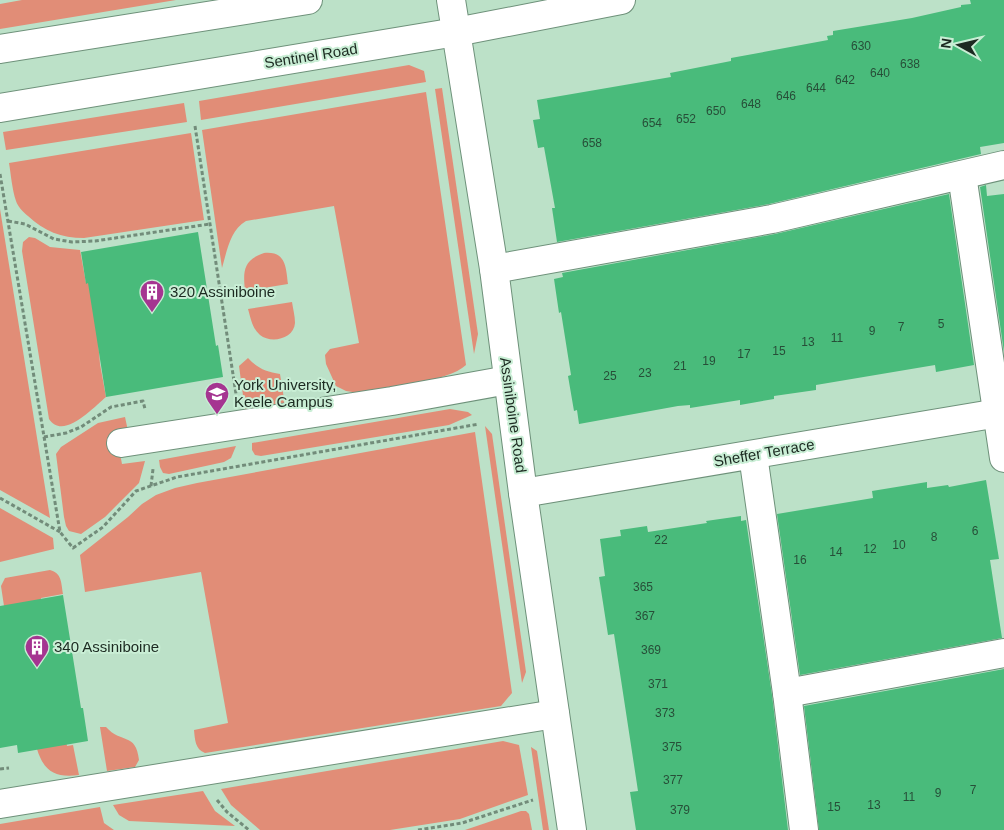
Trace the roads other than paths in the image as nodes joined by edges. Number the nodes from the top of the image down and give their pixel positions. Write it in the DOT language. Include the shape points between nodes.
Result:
graph roads {
  1 [pos="308,0"];
  2 [pos="451,0"];
  3 [pos="621,0"];
  4 [pos="456,32"];
  5 [pos="0,49"];
  6 [pos="0,108"];
  7 [pos="1004,164"];
  8 [pos="962,175"];
  9 [pos="494,269"];
  10 [pos="508,380"];
  11 [pos="1001,413"];
  12 [pos="121,444"];
  13 [pos="753,455"];
  14 [pos="1004,458"];
  15 [pos="523,494"];
  16 [pos="1004,653"];
  17 [pos="787,693"];
  18 [pos="555,714"];
  19 [pos="0,804"];
  20 [pos="572,830"];
  21 [pos="804,830"];
  1 -- 5 [label="street"];
  2 -- 4 [label="street, Assiniboine Road"];
  3 -- 4 [label="street, Sentinel Road"];
  4 -- 6 [label="street, Sentinel Road"];
  4 -- 9 [label="street, Assiniboine Road"];
  7 -- 8 [label="street"];
  8 -- 9 [label="street" via="772,219"];
  8 -- 11 [label="street"];
  9 -- 10 [label="street, Assiniboine Road"];
  10 -- 12 [label="street"];
  10 -- 15 [label="street, Assiniboine Road"];
  11 -- 13 [label="street, Sheffer Terrace"];
  11 -- 14 [label="street"];
  13 -- 15 [label="street, Sheffer Terrace"];
  13 -- 17 [label="street"];
  15 -- 18 [label="street, Assiniboine Road"];
  16 -- 17 [label="street"];
  17 -- 21 [label="street"];
  18 -- 19 [label="street"];
  18 -- 20 [label="street, Assiniboine Road"];
}
